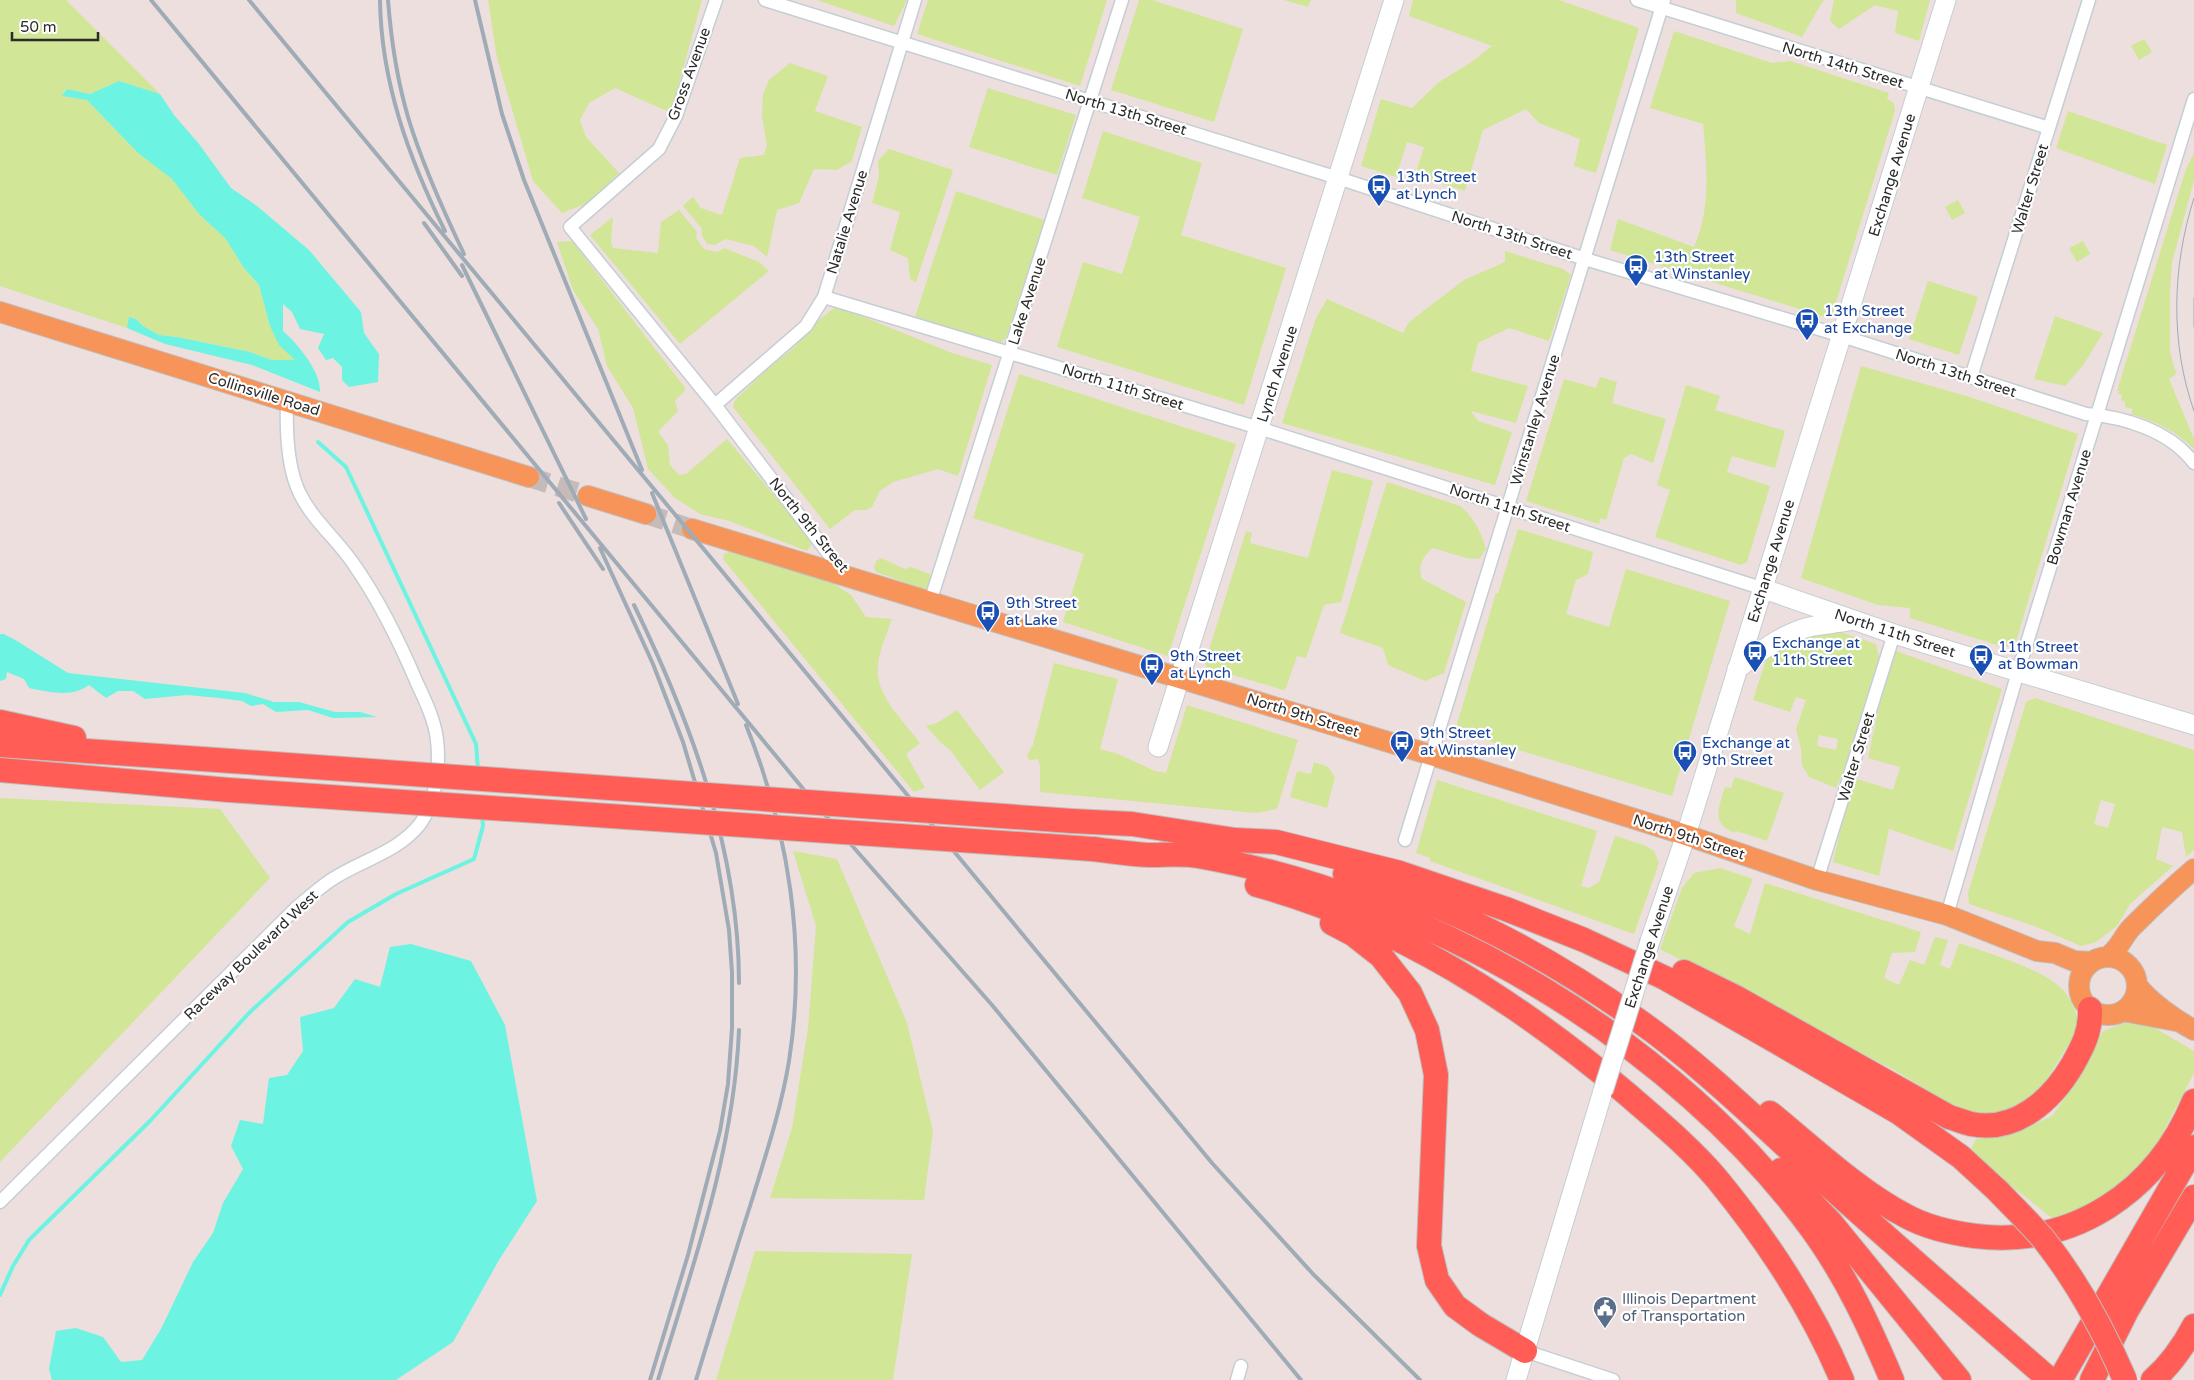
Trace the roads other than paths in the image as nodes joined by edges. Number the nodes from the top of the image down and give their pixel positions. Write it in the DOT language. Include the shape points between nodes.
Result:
graph roads {
  1 [pos="716,0"];
  2 [pos="765,0"];
  3 [pos="915,0"];
  4 [pos="1122,0"];
  5 [pos="1394,0"];
  6 [pos="1637,0"];
  7 [pos="1946,0"];
  8 [pos="2089,0"];
  9 [pos="1662,4"];
  10 [pos="902,43"];
  11 [pos="1919,89"];
  12 [pos="2194,99"];
  13 [pos="1091,102"];
  14 [pos="2049,128"];
  15 [pos="1338,178"];
  16 [pos="570,227"];
  17 [pos="1585,259"];
  18 [pos="824,297"];
  19 [pos="0,312"];
  20 [pos="1842,336"];
  21 [pos="1010,353"];
  22 [pos="1971,378"];
  23 [pos="287,401"];
  24 [pos="715,405"];
  25 [pos="2098,415"];
  26 [pos="1259,428"];
  27 [pos="2194,463"];
  28 [pos="529,477"];
  29 [pos="588,496"];
  30 [pos="1508,507"];
  31 [pos="646,514"];
  32 [pos="692,529"];
  33 [pos="844,574"];
  34 [pos="1762,588"];
  35 [pos="930,602"];
  36 [pos="1854,621"];
  37 [pos="1894,634"];
  38 [pos="1737,668"];
  39 [pos="2018,672"];
  40 [pos="1181,677"];
  41 [pos="0,722"];
  42 [pos="2194,725"];
  43 [pos="0,745"];
  44 [pos="1158,747"];
  45 [pos="95,750"];
  46 [pos="1431,755"];
  47 [pos="0,770"];
  48 [pos="1686,835"];
  49 [pos="1235,840"];
  50 [pos="1406,840"];
  51 [pos="1147,855"];
  52 [pos="2194,870"];
  53 [pos="1817,880"];
  54 [pos="1273,889"];
  55 [pos="1460,893"];
  56 [pos="1947,915"];
  57 [pos="2143,917"];
  58 [pos="2037,951"];
  59 [pos="2099,959"];
  60 [pos="2134,977"];
  61 [pos="2078,985"];
  62 [pos="2090,1010"];
  63 [pos="2123,1012"];
  64 [pos="1600,1026"];
  65 [pos="2186,1026"];
  66 [pos="1690,1061"];
  67 [pos="2194,1101"];
  68 [pos="2194,1147"];
  69 [pos="2194,1197"];
  70 [pos="0,1202"];
  71 [pos="2194,1326"];
  72 [pos="1525,1351"];
  73 [pos="1241,1366"];
  74 [pos="1959,1376"];
  75 [pos="1236,1380"];
  76 [pos="1516,1380"];
  77 [pos="1613,1380"];
  78 [pos="1842,1380"];
  79 [pos="1892,1380"];
  80 [pos="2050,1380"];
  81 [pos="2060,1380"];
  82 [pos="2092,1380"];
  83 [pos="2125,1380"];
  84 [pos="2153,1380"];
  1 -- 16 [label="street, Gross Avenue" via="676,116 659,149"];
  2 -- 10 [label="street, North 13th Street"];
  3 -- 10 [label="street, Natalie Avenue"];
  4 -- 13 [label="street, Lake Avenue"];
  5 -- 15 [label="street, Lynch Avenue"];
  6 -- 9 [label="street, North 14th Street"];
  7 -- 11 [label="street, Exchange Avenue"];
  8 -- 14 [label="street, Walter Street"];
  9 -- 11 [label="street, North 14th Street"];
  9 -- 17 [label="street, Winstanley Avenue"];
  10 -- 13 [label="street, North 13th Street"];
  10 -- 18 [label="street, Natalie Avenue"];
  11 -- 14 [label="street, North 14th Street"];
  11 -- 20 [label="street, Exchange Avenue"];
  12 -- 25 [label="street, Bowman Avenue"];
  13 -- 15 [label="street, North 13th Street"];
  13 -- 21 [label="street, Lake Avenue"];
  14 -- 22 [label="street, Walter Street"];
  15 -- 17 [label="street, North 13th Street"];
  15 -- 26 [label="street, Lynch Avenue"];
  16 -- 24 [label="street, North 9th Street"];
  17 -- 20 [label="street, North 13th Street"];
  17 -- 30 [label="street, Winstanley Avenue"];
  18 -- 21 [label="street, North 11th Street"];
  18 -- 24 [label="street, Natalie Avenue" via="806,326"];
  19 -- 23 [label="main road, Collinsville Road"];
  20 -- 22 [label="street, North 13th Street"];
  20 -- 34 [label="street, Exchange Avenue"];
  21 -- 26 [label="street, North 11th Street"];
  21 -- 35 [label="street, Lake Avenue"];
  22 -- 25 [label="street, North 13th Street"];
  23 -- 28 [label="main road, Collinsville Road"];
  23 -- 70 [label="street, Raceway Boulevard West" via="286,436 299,492 313,518 334,538 355,566 405,654 426,701 437,738 438,762 433,795 421,822 405,840 331,879 296,908"];
  24 -- 33 [label="street, North 9th Street"];
  25 -- 27 [label="street, North 13th Street" via="2159,433"];
  25 -- 39 [label="street, Bowman Avenue"];
  26 -- 30 [label="street, North 11th Street"];
  26 -- 40 [label="street, Lynch Avenue"];
  29 -- 31 [label="main road"];
  30 -- 34 [label="street, North 11th Street"];
  30 -- 46 [label="street, Winstanley Avenue"];
  32 -- 33 [label="main road"];
  33 -- 35 [label="main road, North 9th Street"];
  34 -- 36 [label="street, North 11th Street"];
  34 -- 38 [label="street, Exchange Avenue"];
  35 -- 40 [label="main road, North 9th Street"];
  36 -- 37 [label="street, North 11th Street"];
  36 -- 38 [label="street" via="1813,626 1796,632"];
  37 -- 39 [label="street, North 11th Street"];
  37 -- 53 [label="street, Walter Street"];
  38 -- 48 [label="street, Exchange Avenue"];
  39 -- 42 [label="street, North 11th Street"];
  39 -- 56 [label="street, Bowman Avenue"];
  40 -- 44 [label="street, Lynch Avenue"];
  40 -- 46 [label="main road, North 9th Street"];
  41 -- 45 [label="highway" via="68,735"];
  43 -- 45 [label="highway"];
  45 -- 49 [label="highway, bridge" via="1132,824"];
  46 -- 48 [label="main road, North 9th Street"];
  46 -- 50 [label="street, Winstanley Avenue"];
  47 -- 51 [label="highway, bridge" via="229,790"];
  48 -- 53 [label="main road, North 9th Street"];
  48 -- 72 [label="street, Exchange Avenue, bridge" via="1603,1091"];
  49 -- 55 [label="highway" via="1276,842 1298,847"];
  49 -- 66 [label="highway" via="1273,854 1362,878 1439,908 1521,946 1640,1021"];
  51 -- 54 [label="highway" via="1180,867"];
  51 -- 64 [label="highway" via="1181,854 1208,858 1278,874 1365,902 1437,932 1494,961"];
  52 -- 57 [label="main road" via="2165,893"];
  53 -- 56 [label="main road, North 9th Street"];
  54 -- 72 [label="highway" via="1286,902 1353,934 1381,956 1410,993 1427,1030 1436,1075 1428,1246 1436,1280 1455,1306"];
  54 -- 78 [label="highway" via="1341,912 1408,943 1487,990 1575,1050 1662,1124 1715,1177 1762,1237 1787,1273"];
  55 -- 62 [label="highway" via="1502,896 1611,938 1737,998 1948,1116 1971,1124 2013,1120 2041,1105 2061,1085 2083,1046 2089,1029"];
  55 -- 83 [label="highway, bridge" via="1584,940 1665,978 1898,1112 1961,1157 2045,1241 2078,1288 2108,1341"];
  56 -- 58 [label="main road, North 9th Street"];
  57 -- 59 [label="main road" via="2130,929 2118,948"];
  57 -- 60 [label="main road" via="2134,952"];
  58 -- 59 [label="main road, North 9th Street" via="2055,953 2074,961"];
  58 -- 61 [label="main road, North 9th Street"];
  59 -- 60 [label="main road" via="2121,960"];
  59 -- 61 [label="main road" via="2082,972"];
  60 -- 63 [label="main road" via="2132,1002"];
  60 -- 65 [label="main road" via="2147,997"];
  61 -- 62 [label="main road" via="2081,999"];
  62 -- 63 [label="main road" via="2106,1016"];
  63 -- 65 [label="main road"];
  64 -- 74 [label="highway" via="1657,1058 1776,1164 1832,1224"];
  64 -- 79 [label="highway" via="1705,1112 1787,1198 1814,1232 1848,1285 1869,1324"];
  66 -- 67 [label="highway" via="1735,1085 1876,1198 1908,1217 1949,1233 1998,1239 2037,1235 2073,1226 2113,1204 2151,1172 2171,1146"];
  66 -- 80 [label="highway"];
  68 -- 81 [label="highway"];
  69 -- 82 [label="highway" via="2127,1310"];
  71 -- 84 [label="highway" via="2167,1368"];
  72 -- 76 [label="street, Exchange Avenue"];
  72 -- 77 [label="street"];
  73 -- 75 [label="street"];
}
